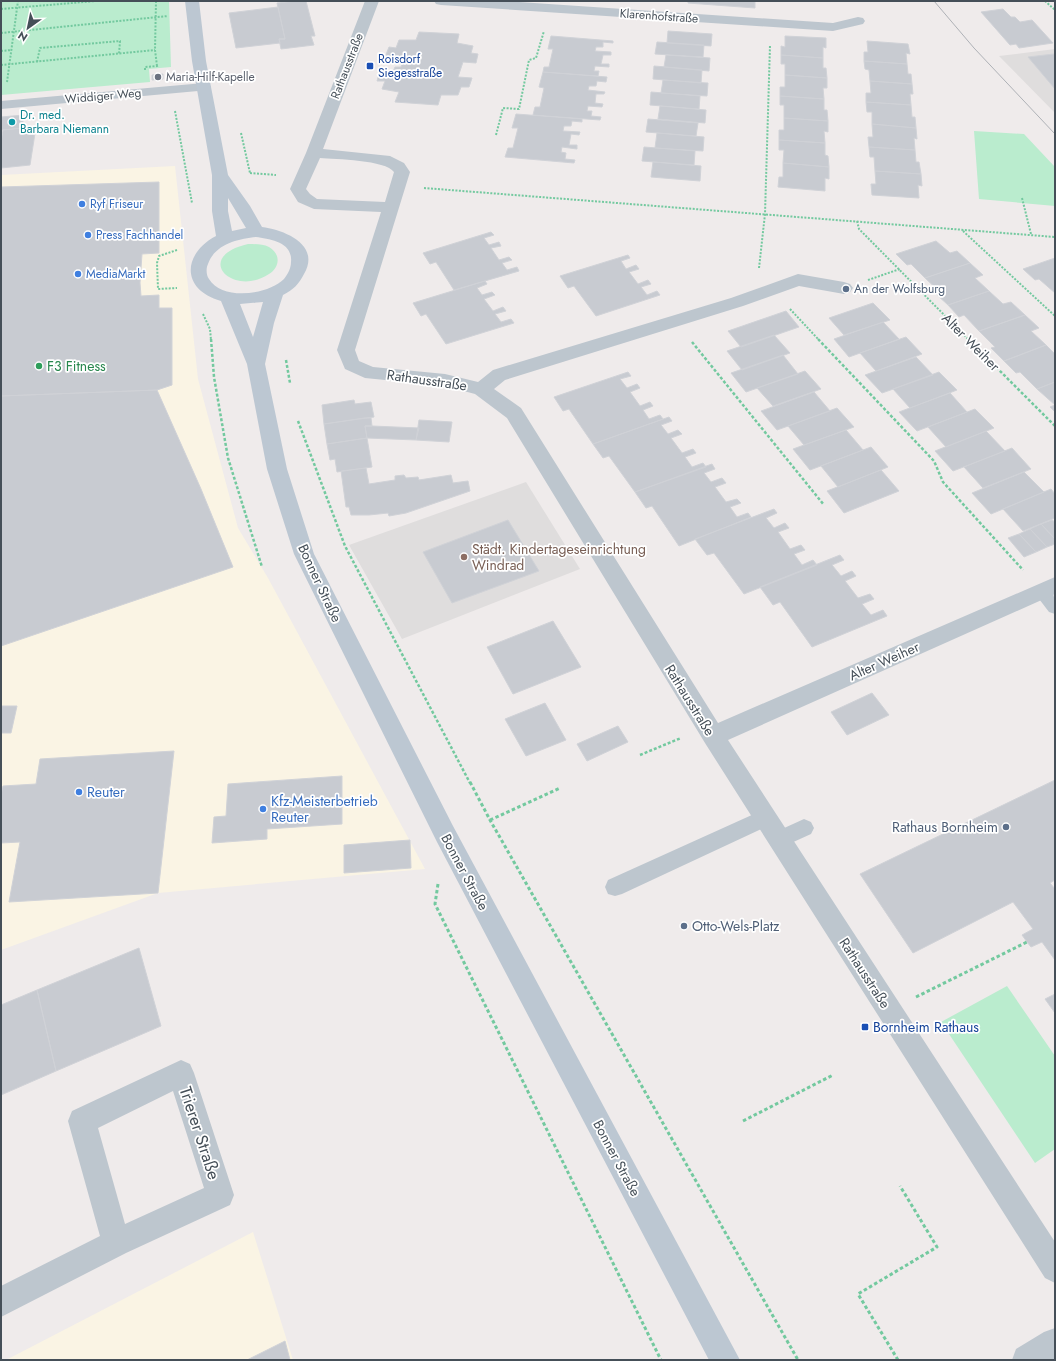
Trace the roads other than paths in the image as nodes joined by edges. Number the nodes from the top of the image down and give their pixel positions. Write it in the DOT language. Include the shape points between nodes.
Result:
graph roads {
  1 [pos="372,1"];
  2 [pos="442,1"];
  3 [pos="192,7"];
  4 [pos="858,21"];
  5 [pos="204,87"];
  6 [pos="1,104"];
  7 [pos="314,153"];
  8 [pos="220,175"];
  9 [pos="391,207"];
  10 [pos="256,232"];
  11 [pos="225,238"];
  12 [pos="844,288"];
  13 [pos="275,292"];
  14 [pos="228,297"];
  15 [pos="256,364"];
  16 [pos="481,389"];
  17 [pos="1051,594"];
  18 [pos="710,731"];
  19 [pos="765,818"];
  20 [pos="804,828"];
  21 [pos="778,840"];
  22 [pos="615,887"];
  23 [pos="116,1243"];
  24 [pos="1055,1268"];
  25 [pos="1,1302"];
  26 [pos="1055,1343"];
  27 [pos="725,1360"];
  28 [pos="1027,1360"];
  1 -- 7 [label="street, Rathausstraße"];
  2 -- 4 [label="street, Klarenhofstraße" via="833,28"];
  3 -- 5 [label="street"];
  5 -- 6 [label="street, Widdiger Weg"];
  5 -- 8 [label="street"];
  7 -- 9 [label="street, Rathausstraße" via="384,159 398,166 402,172"];
  7 -- 9 [label="street, Rathausstraße" via="298,189 304,198 314,204"];
  8 -- 10 [label="street" via="242,206"];
  8 -- 11 [label="street" via="220,211"];
  9 -- 16 [label="street, Rathausstraße" via="346,350 350,365 372,373 445,380"];
  10 -- 11 [label="street"];
  10 -- 13 [label="street" via="281,237 291,243 300,254 300,268 291,282"];
  11 -- 14 [label="street" via="201,257 198,270 202,282 212,292"];
  12 -- 16 [label="street" via="798,280 764,293 499,375"];
  13 -- 14 [label="street" via="244,299"];
  13 -- 15 [label="street, Bonner Straße"];
  14 -- 15 [label="street, Bonner Straße"];
  15 -- 27 [label="street, Bonner Straße" via="277,469 304,554 445,834"];
  16 -- 18 [label="street, Rathausstraße" via="514,413"];
  17 -- 18 [label="street, Alter Weiher"];
  18 -- 19 [label="street, Rathausstraße"];
  19 -- 21 [label="street, Rathausstraße"];
  19 -- 22 [label="lane"];
  20 -- 21 [label="lane"];
  21 -- 24 [label="street, Rathausstraße"];
  23 -- 23 [label="street, Trierer Straße" via="220,1195 181,1073 82,1121"];
  23 -- 25 [label="street, Trierer Straße"];
  26 -- 28 [label="street"];
}
